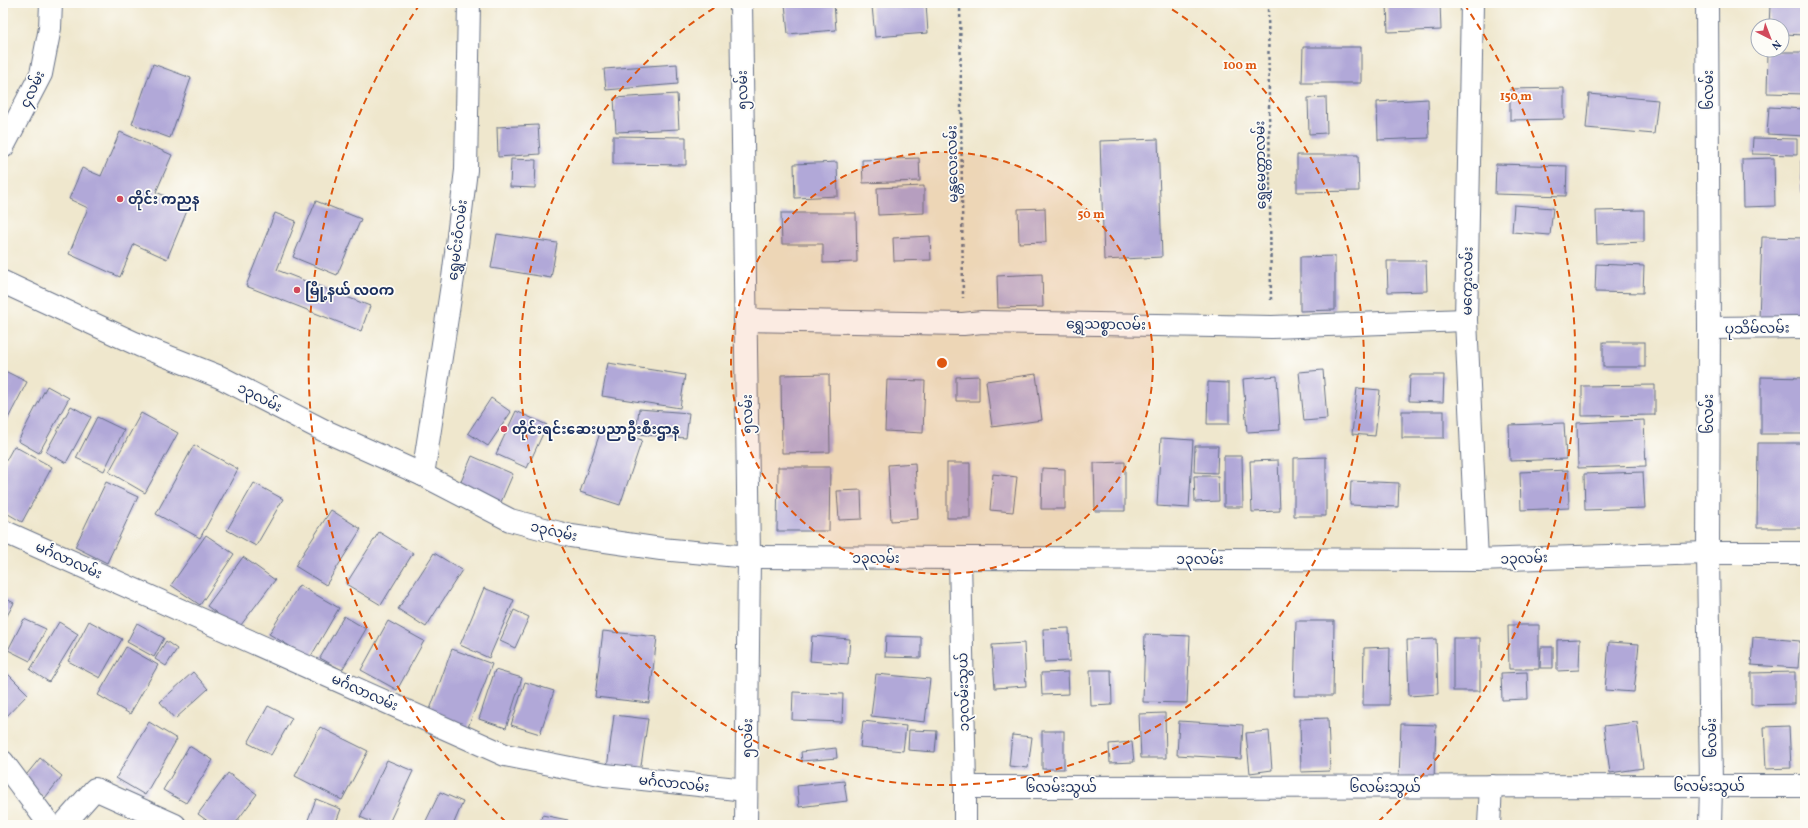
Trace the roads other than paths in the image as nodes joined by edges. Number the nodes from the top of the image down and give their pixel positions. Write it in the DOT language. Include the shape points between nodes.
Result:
graph roads {
  1 [pos="50,3"];
  2 [pos="470,3"];
  3 [pos="741,3"];
  4 [pos="1472,3"];
  5 [pos="1707,3"];
  6 [pos="3,147"];
  7 [pos="3,282"];
  8 [pos="745,320"];
  9 [pos="1466,320"];
  10 [pos="1805,327"];
  11 [pos="1709,328"];
  12 [pos="423,475"];
  13 [pos="3,531"];
  14 [pos="1708,553"];
  15 [pos="1805,553"];
  16 [pos="749,557"];
  17 [pos="960,559"];
  18 [pos="1477,560"];
  19 [pos="3,762"];
  20 [pos="1491,786"];
  21 [pos="1711,786"];
  22 [pos="1805,786"];
  23 [pos="965,787"];
  24 [pos="746,790"];
  25 [pos="50,825"];
  26 [pos="63,825"];
  27 [pos="174,825"];
  28 [pos="746,825"];
  29 [pos="965,825"];
  30 [pos="1489,825"];
  31 [pos="1710,825"];
  1 -- 6 [label="street, ၄လမ်း" via="50,28 41,74"];
  2 -- 12 [label="street, ရွှေမင်းဝံလမ်း" via="466,170 453,278"];
  3 -- 8 [label="street, ၅လမ်း"];
  4 -- 9 [label="street, မကွေးလမ်း"];
  5 -- 11 [label="street, ၆လမ်း"];
  7 -- 12 [label="street, ၁၃လမ်း" via="141,346 220,377 325,431"];
  8 -- 9 [label="street, ရွှေသစ္စာလမ်း" via="1272,327"];
  8 -- 16 [label="street, ၅လမ်း"];
  9 -- 18 [label="street, မကွေးလမ်း"];
  10 -- 11 [label="street, ပုသိမ်လမ်း"];
  11 -- 14 [label="street, ၆လမ်း"];
  12 -- 16 [label="street, ၁၃လမ်း" via="510,520 571,536 661,549"];
  13 -- 24 [label="street, မင်္ဂလာလမ်း" via="505,755 605,775"];
  14 -- 15 [label="street, ၁၃လမ်း"];
  14 -- 18 [label="street, ၁၃လမ်း"];
  14 -- 21 [label="street, ၆လမ်း"];
  16 -- 17 [label="street, ၁၃လမ်း"];
  16 -- 24 [label="street, ၅လမ်း"];
  17 -- 18 [label="street, ၁၃လမ်း"];
  17 -- 23 [label="street, ၁၃လမ်းသွယ်"];
  19 -- 25 [label="street"];
  20 -- 21 [label="street, ၆လမ်းသွယ်"];
  20 -- 23 [label="street, ၆လမ်းသွယ်"];
  20 -- 30 [label="street"];
  21 -- 22 [label="street, ၆လမ်းသွယ်"];
  21 -- 31 [label="street, ၆လမ်း"];
  23 -- 29 [label="street, ၁၃လမ်းသွယ်"];
  24 -- 28 [label="street, ၅လမ်း"];
  26 -- 27 [label="street" via="95,789"];
}
